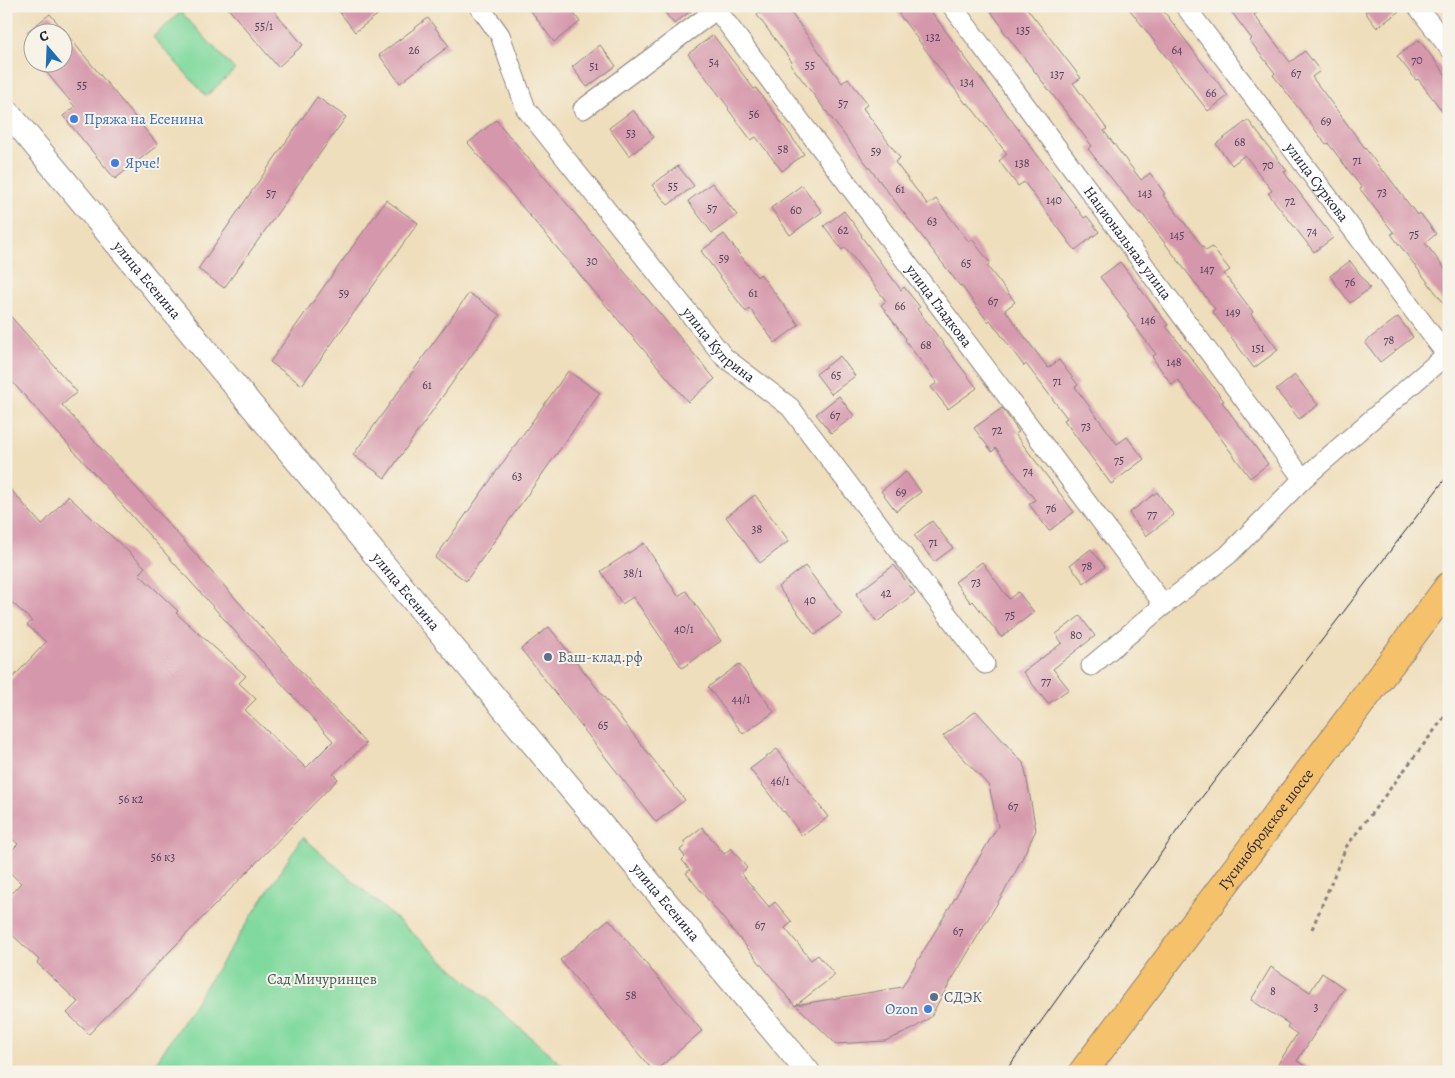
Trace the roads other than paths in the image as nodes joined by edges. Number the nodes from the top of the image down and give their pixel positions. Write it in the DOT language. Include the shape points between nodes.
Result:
graph roads {
  1 [pos="479,6"];
  2 [pos="952,6"];
  3 [pos="1185,6"];
  4 [pos="1417,6"];
  5 [pos="717,7"];
  6 [pos="1449,48"];
  7 [pos="583,109"];
  8 [pos="6,110"];
  9 [pos="1447,356"];
  10 [pos="1303,478"];
  11 [pos="1449,586"];
  12 [pos="1164,605"];
  13 [pos="985,664"];
  14 [pos="1091,666"];
  15 [pos="808,1072"];
  16 [pos="1083,1072"];
  1 -- 13 [label="street, улица Куприна" via="500,35 526,108 724,357 790,407"];
  2 -- 10 [label="street, Национальная улица"];
  3 -- 9 [label="street, улица Суркова"];
  4 -- 6 [label="street"];
  5 -- 7 [label="street"];
  5 -- 12 [label="street, улица Гладкова"];
  8 -- 15 [label="street, улица Есенина"];
  9 -- 10 [label="street"];
  10 -- 12 [label="street" via="1228,555"];
  11 -- 16 [label="main road, Гусинобродское шоссе"];
  12 -- 14 [label="street"];
}
